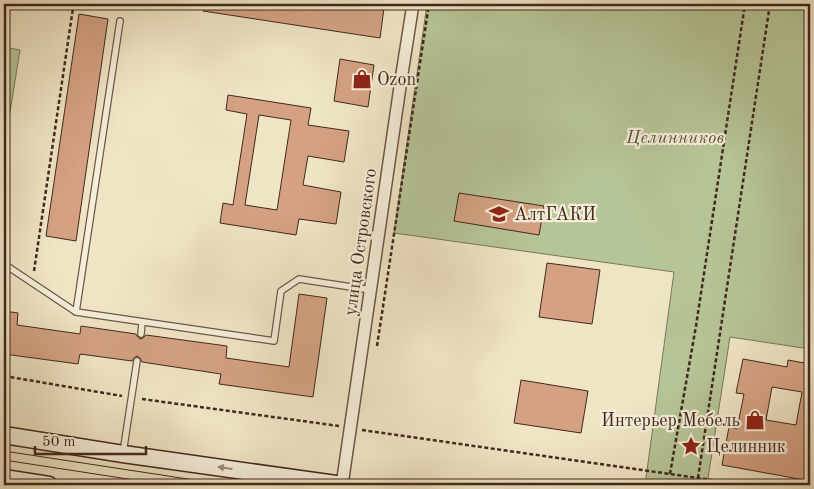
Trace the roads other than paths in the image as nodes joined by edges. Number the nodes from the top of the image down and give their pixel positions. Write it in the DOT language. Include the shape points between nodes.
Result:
graph roads {
  1 [pos="413,4"];
  2 [pos="120,20"];
  3 [pos="4,264"];
  4 [pos="371,290"];
  5 [pos="76,312"];
  6 [pos="142,322"];
  7 [pos="140,334"];
  8 [pos="137,361"];
  9 [pos="4,435"];
  10 [pos="123,454"];
  11 [pos="4,478"];
  12 [pos="49,485"];
  13 [pos="343,485"];
  1 -- 4 [label="street, улица Островского"];
  2 -- 5 [label="lane"];
  3 -- 5 [label="lane"];
  4 -- 6 [label="lane" via="299,279 281,291 274,341"];
  4 -- 13 [label="street, улица Островского"];
  5 -- 6 [label="lane"];
  6 -- 7 [label="lane"];
  8 -- 10 [label="lane"];
  9 -- 10 [label="main road"];
  13 -- 10 [label="main road, one-way"];
  11 -- 12 [label="main road"];
}
